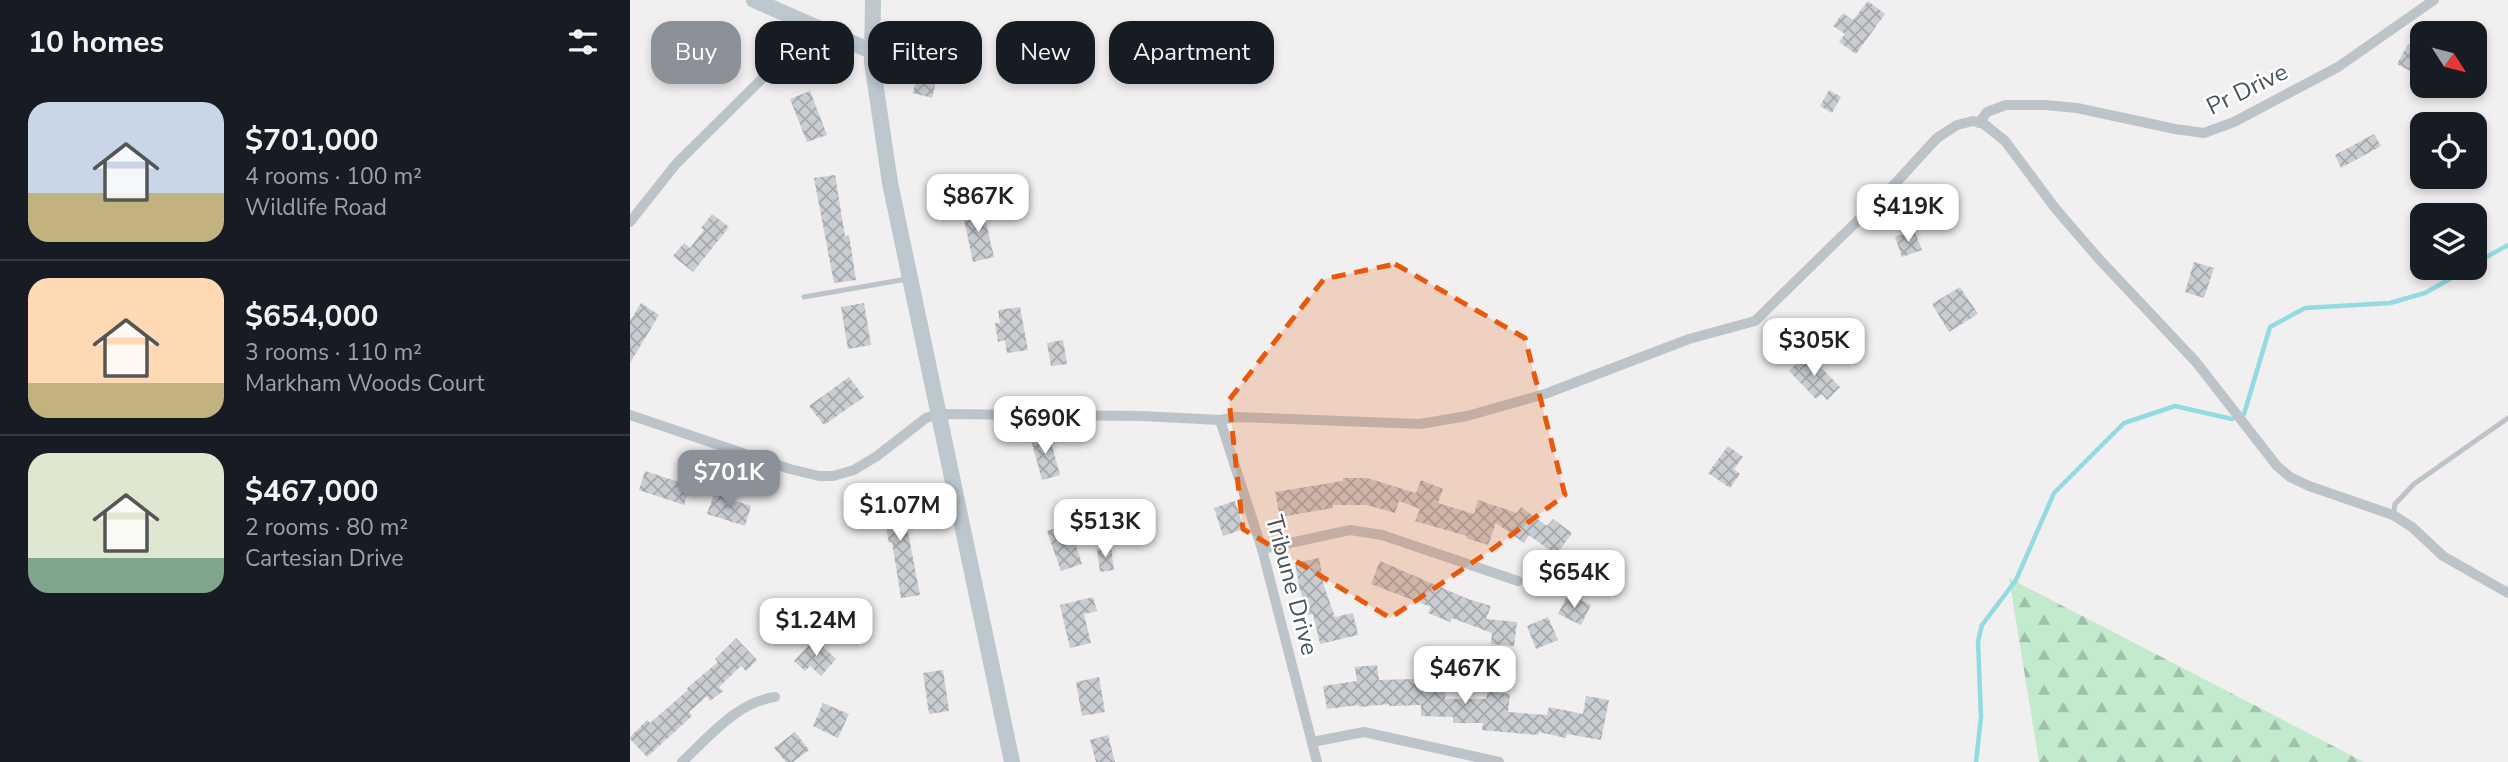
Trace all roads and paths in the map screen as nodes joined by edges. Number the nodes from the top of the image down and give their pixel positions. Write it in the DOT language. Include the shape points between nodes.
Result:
graph roads {
  1 [pos="754,0"];
  2 [pos="873,0"];
  3 [pos="2434,0"];
  4 [pos="803,21"];
  5 [pos="872,21"];
  6 [pos="757,84"];
  7 [pos="874,84"];
  8 [pos="1979,123"];
  9 [pos="630,222"];
  10 [pos="910,279"];
  11 [pos="804,297"];
  12 [pos="938,414"];
  13 [pos="630,415"];
  14 [pos="2508,418"];
  15 [pos="1220,420"];
  16 [pos="2393,516"];
  17 [pos="1262,549"];
  18 [pos="1518,581"];
  19 [pos="2508,593"];
  20 [pos="775,697"];
  21 [pos="1312,742"];
  22 [pos="682,762"];
  23 [pos="1012,762"];
  24 [pos="1317,762"];
  25 [pos="1499,762"];
  1 -- 4 [label="main road"];
  2 -- 5 [label="main road"];
  3 -- 8 [label="street, Pr Drive" via="2338,67 2204,133 2045,105 2006,106 1987,112"];
  6 -- 9 [label="street" via="676,164"];
  7 -- 10 [label="main road"];
  8 -- 15 [label="street, Pr Drive" via="1957,125 1937,138 1755,321 1689,339 1545,394 1467,416 1420,424"];
  8 -- 16 [label="street" via="2005,141 2055,208 2196,362 2277,466 2309,486"];
  10 -- 11 [label="lane"];
  10 -- 12 [label="main road"];
  12 -- 13 [label="street" via="926,418 877,456 833,476 790,469"];
  12 -- 15 [label="street, Pr Drive"];
  12 -- 23 [label="main road"];
  14 -- 16 [label="lane" via="2414,484 2395,504"];
  15 -- 17 [label="street, Tribune Drive"];
  16 -- 19 [label="street" via="2443,556"];
  17 -- 18 [label="street" via="1363,531"];
  17 -- 21 [label="street, Tribune Drive"];
  20 -- 22 [label="street" via="742,708"];
  21 -- 24 [label="street, Tribune Drive"];
  21 -- 25 [label="street" via="1364,732"];
}
